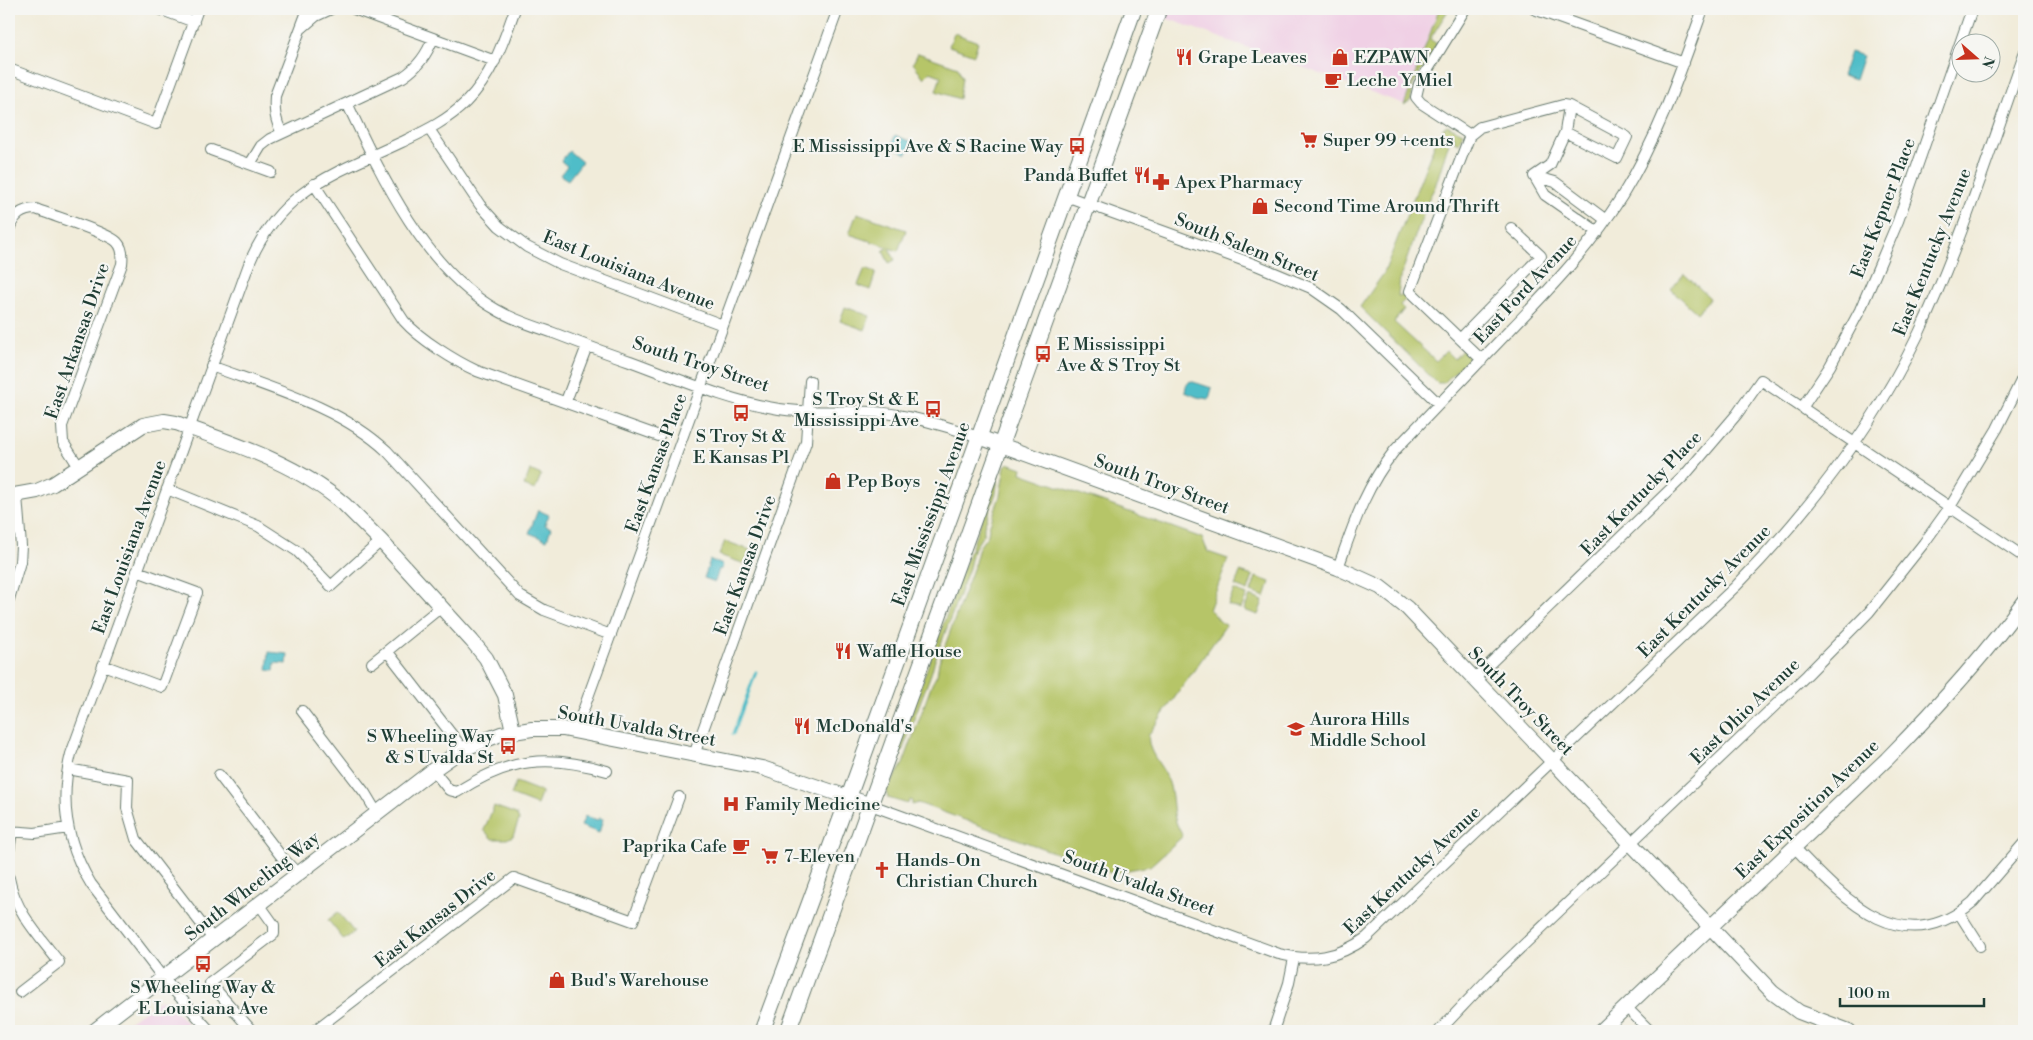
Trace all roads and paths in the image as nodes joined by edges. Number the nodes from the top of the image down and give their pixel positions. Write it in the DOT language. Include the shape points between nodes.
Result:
graph roads {
  1 [pos="159,9"];
  2 [pos="198,9"];
  3 [pos="308,9"];
  4 [pos="331,9"];
  5 [pos="354,9"];
  6 [pos="515,9"];
  7 [pos="838,9"];
  8 [pos="1134,9"];
  9 [pos="1159,9"];
  10 [pos="1465,9"];
  11 [pos="1534,9"];
  12 [pos="1703,9"];
  13 [pos="1972,9"];
  14 [pos="194,22"];
  15 [pos="300,30"];
  16 [pos="433,38"];
  17 [pos="2024,54"];
  18 [pos="495,61"];
  19 [pos="1684,63"];
  20 [pos="9,69"];
  21 [pos="347,102"];
  22 [pos="1569,106"];
  23 [pos="429,129"];
  24 [pos="1565,132"];
  25 [pos="282,133"];
  26 [pos="1470,135"];
  27 [pos="211,150"];
  28 [pos="372,156"];
  29 [pos="250,164"];
  30 [pos="271,172"];
  31 [pos="1534,176"];
  32 [pos="314,184"];
  33 [pos="1066,196"];
  34 [pos="1089,204"];
  35 [pos="1606,220"];
  36 [pos="1511,228"];
  37 [pos="9,229"];
  38 [pos="1598,232"];
  39 [pos="723,325"];
  40 [pos="1460,339"];
  41 [pos="587,346"];
  42 [pos="1482,360"];
  43 [pos="211,366"];
  44 [pos="2024,375"];
  45 [pos="810,381"];
  46 [pos="700,387"];
  47 [pos="566,402"];
  48 [pos="1439,404"];
  49 [pos="1802,408"];
  50 [pos="809,412"];
  51 [pos="189,428"];
  52 [pos="659,436"];
  53 [pos="979,437"];
  54 [pos="1855,444"];
  55 [pos="1001,445"];
  56 [pos="79,467"];
  57 [pos="167,489"];
  58 [pos="13,496"];
  59 [pos="1950,507"];
  60 [pos="381,541"];
  61 [pos="2024,557"];
  62 [pos="1338,568"];
  63 [pos="138,571"];
  64 [pos="9,600"];
  65 [pos="2024,601"];
  66 [pos="441,607"];
  67 [pos="610,635"];
  68 [pos="387,650"];
  69 [pos="372,663"];
  70 [pos="103,665"];
  71 [pos="1474,678"];
  72 [pos="302,711"];
  73 [pos="576,730"];
  74 [pos="513,731"];
  75 [pos="463,749"];
  76 [pos="694,755"];
  77 [pos="1552,761"];
  78 [pos="68,769"];
  79 [pos="433,770"];
  80 [pos="607,770"];
  81 [pos="219,775"];
  82 [pos="849,797"];
  83 [pos="678,798"];
  84 [pos="871,805"];
  85 [pos="377,813"];
  86 [pos="68,828"];
  87 [pos="10,831"];
  88 [pos="1631,843"];
  89 [pos="2024,843"];
  90 [pos="1794,847"];
  91 [pos="9,852"];
  92 [pos="298,874"];
  93 [pos="9,878"];
  94 [pos="259,904"];
  95 [pos="1959,913"];
  96 [pos="1710,927"];
  97 [pos="213,939"];
  98 [pos="1980,946"];
  99 [pos="1294,958"];
  100 [pos="163,978"];
  101 [pos="20,992"];
  102 [pos="1626,1007"];
  103 [pos="94,1031"];
  104 [pos="210,1031"];
  105 [pos="252,1031"];
  106 [pos="314,1031"];
  107 [pos="762,1031"];
  108 [pos="788,1031"];
  109 [pos="1273,1031"];
  110 [pos="1439,1031"];
  111 [pos="1601,1031"];
  112 [pos="1650,1031"];
  113 [pos="1849,1031"];
  1 -- 14 [label="street"];
  2 -- 14 [label="street"];
  3 -- 15 [label="street"];
  4 -- 15 [label="street"];
  5 -- 16 [label="street"];
  6 -- 18 [label="street, East Louisiana Avenue"];
  7 -- 39 [label="street, East Kansas Place"];
  8 -- 33 [label="main road, East Mississippi Avenue"];
  9 -- 34 [label="main road"];
  10 -- 26 [label="street" via="1419,84 1416,97"];
  11 -- 19 [label="street"];
  12 -- 19 [label="street, East Ford Avenue"];
  13 -- 49 [label="street, East Kepner Place" via="1898,221 1876,273 1830,366"];
  14 -- 20 [label="street" via="156,124"];
  15 -- 25 [label="street" via="275,96 277,124"];
  16 -- 18 [label="street"];
  16 -- 21 [label="street" via="428,51 411,71"];
  17 -- 54 [label="street, East Kentucky Avenue" via="1938,291 1897,375"];
  18 -- 23 [label="street, East Louisiana Avenue" via="465,103"];
  19 -- 35 [label="street, East Ford Avenue" via="1654,137"];
  21 -- 25 [label="street"];
  21 -- 28 [label="street, South Troy Street"];
  22 -- 24 [label="street"];
  22 -- 24 [label="street" via="1627,136 1617,158"];
  22 -- 26 [label="street" via="1480,127"];
  23 -- 28 [label="street, East Louisiana Avenue"];
  23 -- 39 [label="street, East Louisiana Avenue" via="480,205 499,226 527,247 560,264"];
  24 -- 31 [label="street" via="1550,164"];
  25 -- 29 [label="street" via="261,146"];
  26 -- 40 [label="street" via="1410,291"];
  27 -- 29 [label="street"];
  28 -- 32 [label="street, East Louisiana Avenue"];
  28 -- 41 [label="street, South Troy Street" via="394,197 434,255 463,286 517,320"];
  29 -- 30 [label="street"];
  31 -- 35 [label="street" via="1555,182"];
  31 -- 38 [label="street" via="1545,195"];
  32 -- 43 [label="street, East Louisiana Avenue" via="282,210 255,249"];
  32 -- 47 [label="street" via="411,329 472,368"];
  33 -- 34 [label="street, South Salem Street"];
  33 -- 53 [label="main road, East Mississippi Avenue"];
  34 -- 48 [label="street, South Salem Street" via="1311,288 1341,309"];
  34 -- 55 [label="main road"];
  35 -- 38 [label="street, East Ford Avenue"];
  36 -- 40 [label="street" via="1541,256"];
  37 -- 56 [label="street, East Arkansas Drive" via="20,212 36,209 112,237 121,248 122,264 62,426 63,442"];
  38 -- 42 [label="street, East Ford Avenue" via="1560,278"];
  39 -- 46 [label="street, East Kansas Place"];
  40 -- 42 [label="street"];
  41 -- 46 [label="street, South Troy Street"];
  41 -- 47 [label="street"];
  42 -- 48 [label="street, East Ford Avenue"];
  43 -- 51 [label="street, East Louisiana Avenue"];
  43 -- 67 [label="street" via="307,402 372,438 520,596 544,610"];
  44 -- 59 [label="street, East Ohio Avenue" via="1997,430"];
  45 -- 50 [label="street, East Kansas Drive"];
  46 -- 50 [label="street, South Troy Street" via="761,406"];
  46 -- 67 [label="street, East Kansas Place"];
  47 -- 52 [label="street"];
  48 -- 62 [label="street, East Ford Avenue" via="1395,450 1370,485"];
  49 -- 54 [label="street, East Kentucky Place"];
  49 -- 71 [label="street, East Kentucky Place" via="1760,380 1737,414 1684,476"];
  50 -- 53 [label="street, South Troy Street" via="900,415"];
  50 -- 76 [label="street, East Kansas Drive" via="806,442"];
  51 -- 56 [label="street" via="164,421 144,425"];
  51 -- 57 [label="street, East Louisiana Avenue"];
  51 -- 60 [label="street" via="276,460 308,477 344,504"];
  53 -- 55 [label="street, South Troy Street"];
  53 -- 82 [label="main road, East Mississippi Avenue"];
  54 -- 59 [label="street, East Kentucky Place"];
  54 -- 77 [label="street, East Kentucky Avenue" via="1827,484 1770,551"];
  55 -- 62 [label="street, South Troy Street"];
  55 -- 84 [label="main road"];
  56 -- 58 [label="street" via="43,489"];
  57 -- 60 [label="street" via="265,530 297,551 331,586"];
  57 -- 63 [label="street, East Louisiana Avenue"];
  58 -- 64 [label="street" via="21,546"];
  59 -- 61 [label="street, East Kentucky Place"];
  59 -- 88 [label="street, East Ohio Avenue" via="1897,578 1839,644"];
  60 -- 66 [label="street"];
  62 -- 71 [label="street, South Troy Street" via="1370,582 1397,600"];
  63 -- 70 [label="street, East Louisiana Avenue"];
  63 -- 70 [label="street" via="197,593 162,687"];
  65 -- 90 [label="street, East Exposition Avenue" via="1930,715"];
  66 -- 68 [label="street"];
  66 -- 74 [label="street" via="491,666 505,695"];
  67 -- 73 [label="street, East Kansas Place"];
  68 -- 69 [label="street"];
  68 -- 75 [label="street"];
  70 -- 78 [label="street, East Louisiana Avenue"];
  71 -- 77 [label="street, South Troy Street"];
  72 -- 85 [label="street" via="365,792"];
  73 -- 74 [label="street, South Uvalda Street"];
  73 -- 76 [label="street, South Uvalda Street"];
  74 -- 75 [label="street, South Wheeling Way"];
  75 -- 79 [label="street, South Wheeling Way"];
  76 -- 82 [label="street, South Uvalda Street" via="772,771"];
  77 -- 88 [label="street, South Troy Street"];
  77 -- 99 [label="street, East Kentucky Avenue" via="1366,938 1330,957"];
  78 -- 86 [label="street, East Louisiana Avenue" via="65,802"];
  78 -- 97 [label="street" via="128,780 127,808 136,839"];
  79 -- 80 [label="street" via="453,792 494,771 523,763 560,761"];
  79 -- 85 [label="street, South Wheeling Way"];
  81 -- 92 [label="street"];
  82 -- 84 [label="street, South Uvalda Street"];
  82 -- 107 [label="main road, East Mississippi Avenue"];
  83 -- 106 [label="street, East Kansas Drive" via="633,922 514,878"];
  84 -- 99 [label="street, South Uvalda Street"];
  84 -- 108 [label="main road"];
  85 -- 92 [label="street, South Wheeling Way"];
  86 -- 87 [label="street" via="35,833"];
  86 -- 100 [label="street, East Louisiana Avenue" via="76,856 91,884"];
  87 -- 91 [label="street"];
  88 -- 96 [label="street, South Troy Street"];
  88 -- 110 [label="street, East Ohio Avenue" via="1491,976"];
  89 -- 95 [label="street" via="1973,902"];
  90 -- 95 [label="street" via="1847,900 1881,920 1916,926 1942,922"];
  90 -- 96 [label="street, East Exposition Avenue"];
  92 -- 94 [label="street, South Wheeling Way"];
  93 -- 101 [label="street" via="21,912 59,962"];
  94 -- 97 [label="street, South Wheeling Way"];
  94 -- 105 [label="street" via="274,925 274,934 210,984"];
  95 -- 98 [label="street"];
  96 -- 102 [label="street, East Exposition Avenue"];
  96 -- 113 [label="street, South Troy Street" via="1788,1005"];
  97 -- 100 [label="street, South Wheeling Way"];
  99 -- 109 [label="street"];
  100 -- 103 [label="street, South Wheeling Way"];
  100 -- 104 [label="street, East Louisiana Avenue"];
  102 -- 111 [label="street, East Exposition Avenue"];
  102 -- 112 [label="street"];
}
